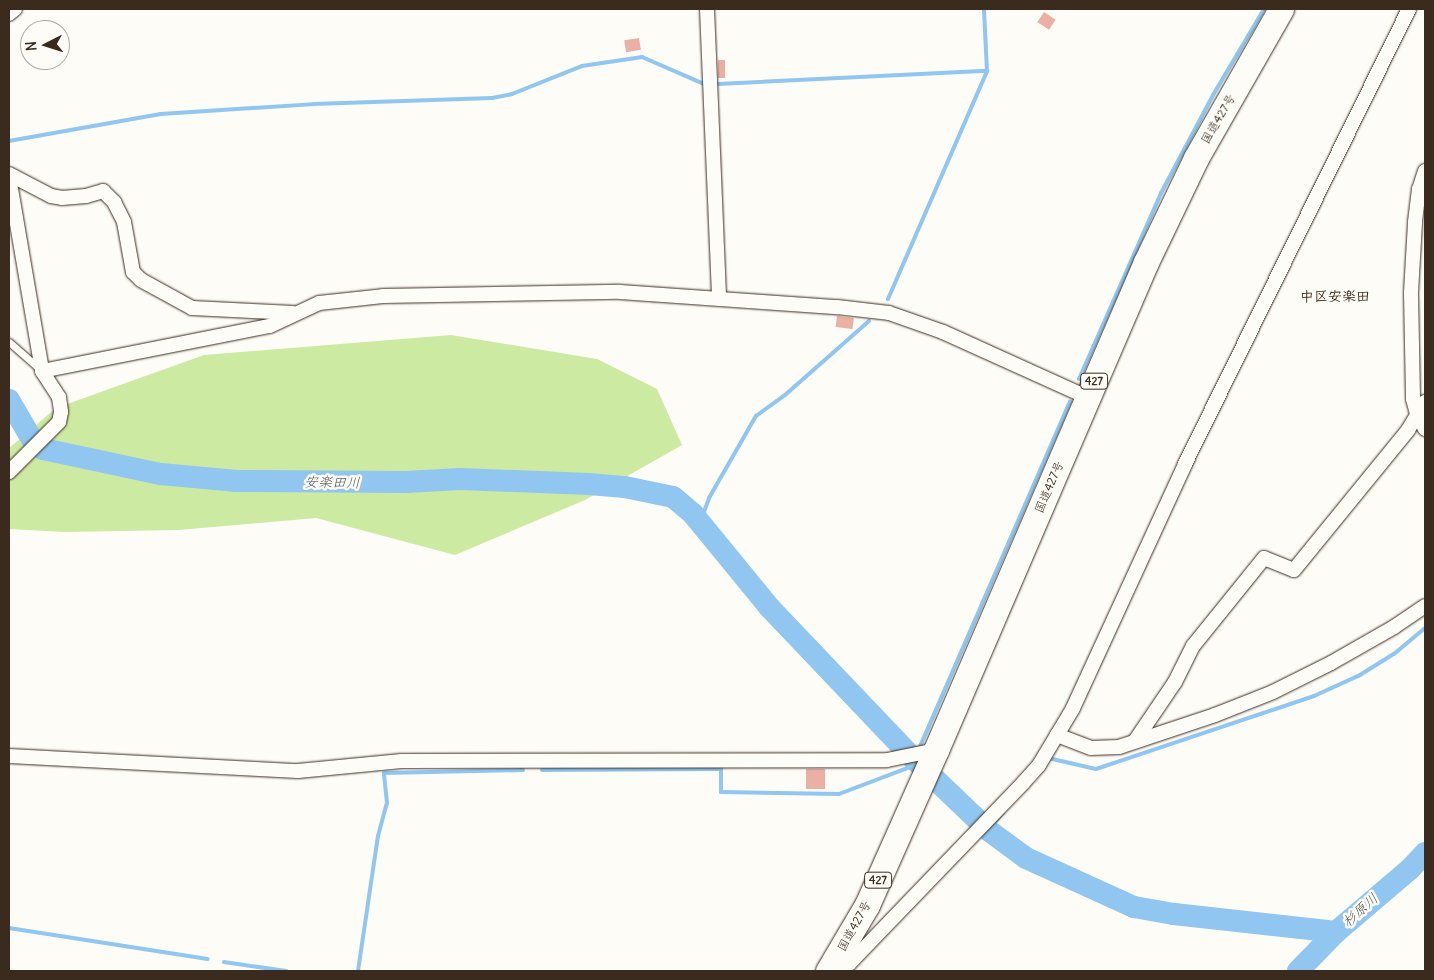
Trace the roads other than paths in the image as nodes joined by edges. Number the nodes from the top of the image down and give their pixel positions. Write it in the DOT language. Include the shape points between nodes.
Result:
graph roads {
  1 [pos="16,9"];
  2 [pos="707,9"];
  3 [pos="1281,9"];
  4 [pos="1409,9"];
  5 [pos="9,14"];
  6 [pos="1425,171"];
  7 [pos="9,175"];
  8 [pos="719,299"];
  9 [pos="295,313"];
  10 [pos="9,342"];
  11 [pos="42,371"];
  12 [pos="1087,397"];
  13 [pos="1425,402"];
  14 [pos="1417,414"];
  15 [pos="1425,429"];
  16 [pos="9,472"];
  17 [pos="1425,606"];
  18 [pos="1057,735"];
  19 [pos="1135,741"];
  20 [pos="9,756"];
  21 [pos="922,762"];
  22 [pos="829,970"];
  1 -- 5 [label="street"];
  2 -- 8 [label="street"];
  3 -- 12 [label="highway, 国道427号 / 427" via="1196,158"];
  4 -- 18 [label="street" via="1186,464 1073,708"];
  6 -- 14 [label="street" via="1414,223 1411,293 1413,399"];
  7 -- 9 [label="street" via="51,196 62,198 102,191 114,202 124,222 133,272 141,280 192,308"];
  7 -- 11 [label="street"];
  8 -- 9 [label="street" via="620,292 383,296 319,303"];
  8 -- 12 [label="street" via="889,313 943,332"];
  9 -- 11 [label="street" via="270,326"];
  10 -- 11 [label="lane"];
  11 -- 16 [label="street" via="59,397 59,422"];
  12 -- 21 [label="highway, 国道427号 / 427"];
  13 -- 14 [label="street"];
  14 -- 15 [label="street"];
  14 -- 19 [label="street" via="1408,430 1294,570 1264,558 1193,646 1175,682"];
  17 -- 19 [label="street" via="1331,663 1273,692"];
  18 -- 19 [label="street" via="1097,748 1119,747"];
  18 -- 22 [label="street" via="1039,765 849,964"];
  20 -- 21 [label="street" via="298,771 402,761"];
  21 -- 22 [label="highway, 国道427号 / 427" via="867,904"];
}
